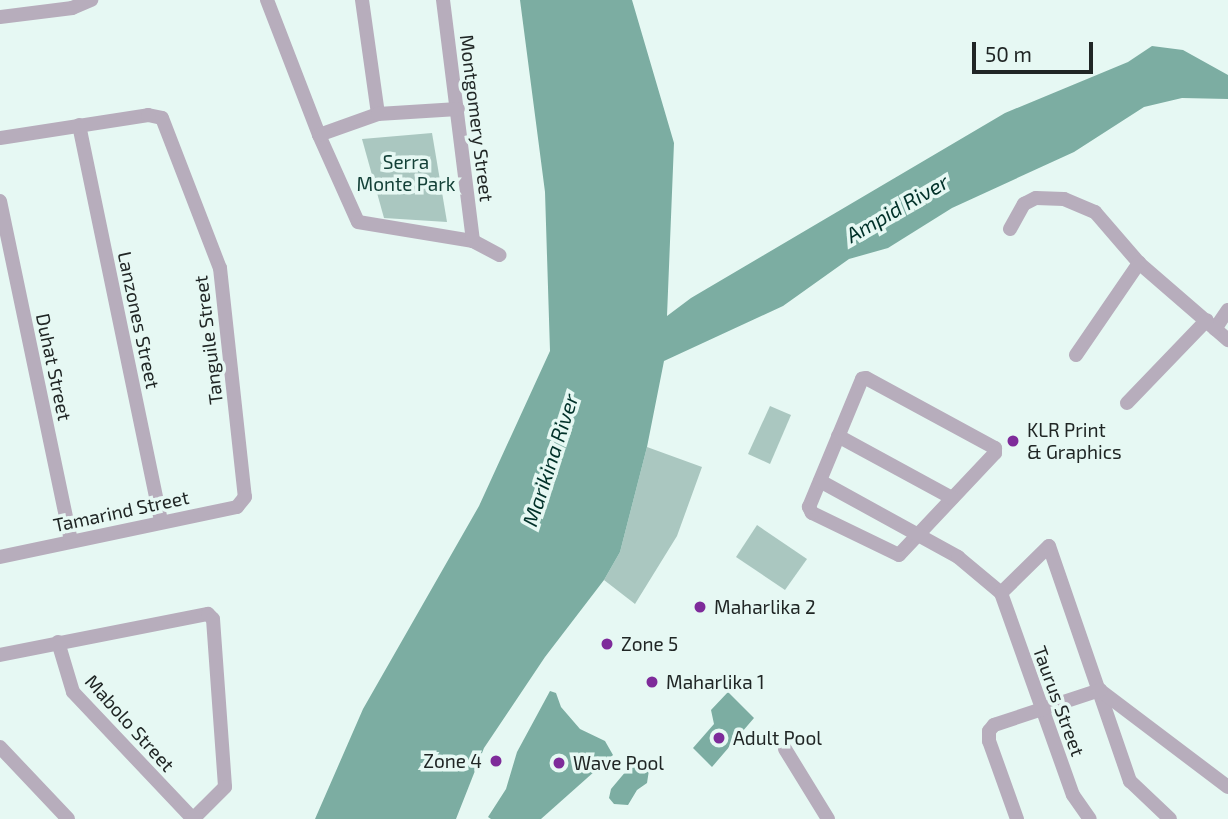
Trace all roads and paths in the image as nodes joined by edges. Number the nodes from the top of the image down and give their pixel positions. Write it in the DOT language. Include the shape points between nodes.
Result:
graph roads {
  1 [pos="91,0"];
  2 [pos="267,0"];
  3 [pos="362,0"];
  4 [pos="443,0"];
  5 [pos="0,17"];
  6 [pos="458,108"];
  7 [pos="378,114"];
  8 [pos="79,125"];
  9 [pos="319,135"];
  10 [pos="0,138"];
  11 [pos="0,201"];
  12 [pos="1010,229"];
  13 [pos="473,241"];
  14 [pos="499,255"];
  15 [pos="1139,263"];
  16 [pos="1228,310"];
  17 [pos="1211,325"];
  18 [pos="1228,340"];
  19 [pos="1076,355"];
  20 [pos="1128,403"];
  21 [pos="838,436"];
  22 [pos="820,481"];
  23 [pos="245,497"];
  24 [pos="952,498"];
  25 [pos="161,522"];
  26 [pos="920,534"];
  27 [pos="71,541"];
  28 [pos="0,557"];
  29 [pos="1001,593"];
  30 [pos="58,642"];
  31 [pos="0,655"];
  32 [pos="1100,690"];
  33 [pos="1043,709"];
  34 [pos="0,747"];
  35 [pos="785,749"];
  36 [pos="1228,787"];
  37 [pos="68,819"];
  38 [pos="193,819"];
  39 [pos="828,819"];
  40 [pos="1017,819"];
  41 [pos="1090,819"];
  42 [pos="1170,819"];
  1 -- 5 [label="street" via="72,8"];
  2 -- 9 [label="street"];
  3 -- 7 [label="street"];
  4 -- 6 [label="street, Montgomery Street"];
  6 -- 7 [label="street"];
  6 -- 13 [label="street, Montgomery Street"];
  7 -- 9 [label="street"];
  8 -- 10 [label="street"];
  8 -- 23 [label="street, Tanguile Street" via="148,115 162,118 167,129 219,268"];
  8 -- 25 [label="street, Lanzones Street"];
  9 -- 13 [label="street" via="354,216 364,225"];
  11 -- 27 [label="street, Duhat Street"];
  12 -- 15 [label="street" via="1024,204 1036,198 1064,199 1095,212"];
  13 -- 14 [label="street"];
  15 -- 17 [label="street"];
  15 -- 19 [label="street"];
  16 -- 17 [label="street"];
  17 -- 18 [label="street"];
  17 -- 20 [label="street"];
  21 -- 22 [label="street"];
  21 -- 24 [label="street"];
  21 -- 24 [label="street" via="866,378 993,444 995,453"];
  22 -- 26 [label="street"];
  22 -- 26 [label="street" via="808,507 812,513 895,555 903,553"];
  23 -- 25 [label="street, Tamarind Street" via="237,507"];
  24 -- 26 [label="street"];
  25 -- 27 [label="street, Tamarind Street"];
  26 -- 29 [label="street" via="958,557"];
  27 -- 28 [label="street, Tamarind Street"];
  29 -- 32 [label="street" via="1049,546"];
  29 -- 33 [label="street, Taurus Street"];
  30 -- 31 [label="street"];
  30 -- 38 [label="street, Mabolo Street" via="73,692"];
  30 -- 38 [label="street" via="203,613 213,619 225,787"];
  32 -- 33 [label="street"];
  32 -- 36 [label="street"];
  32 -- 42 [label="street" via="1130,781"];
  33 -- 40 [label="street" via="989,731"];
  33 -- 41 [label="street, Taurus Street" via="1073,795"];
  34 -- 37 [label="street"];
  35 -- 39 [label="street"];
}
